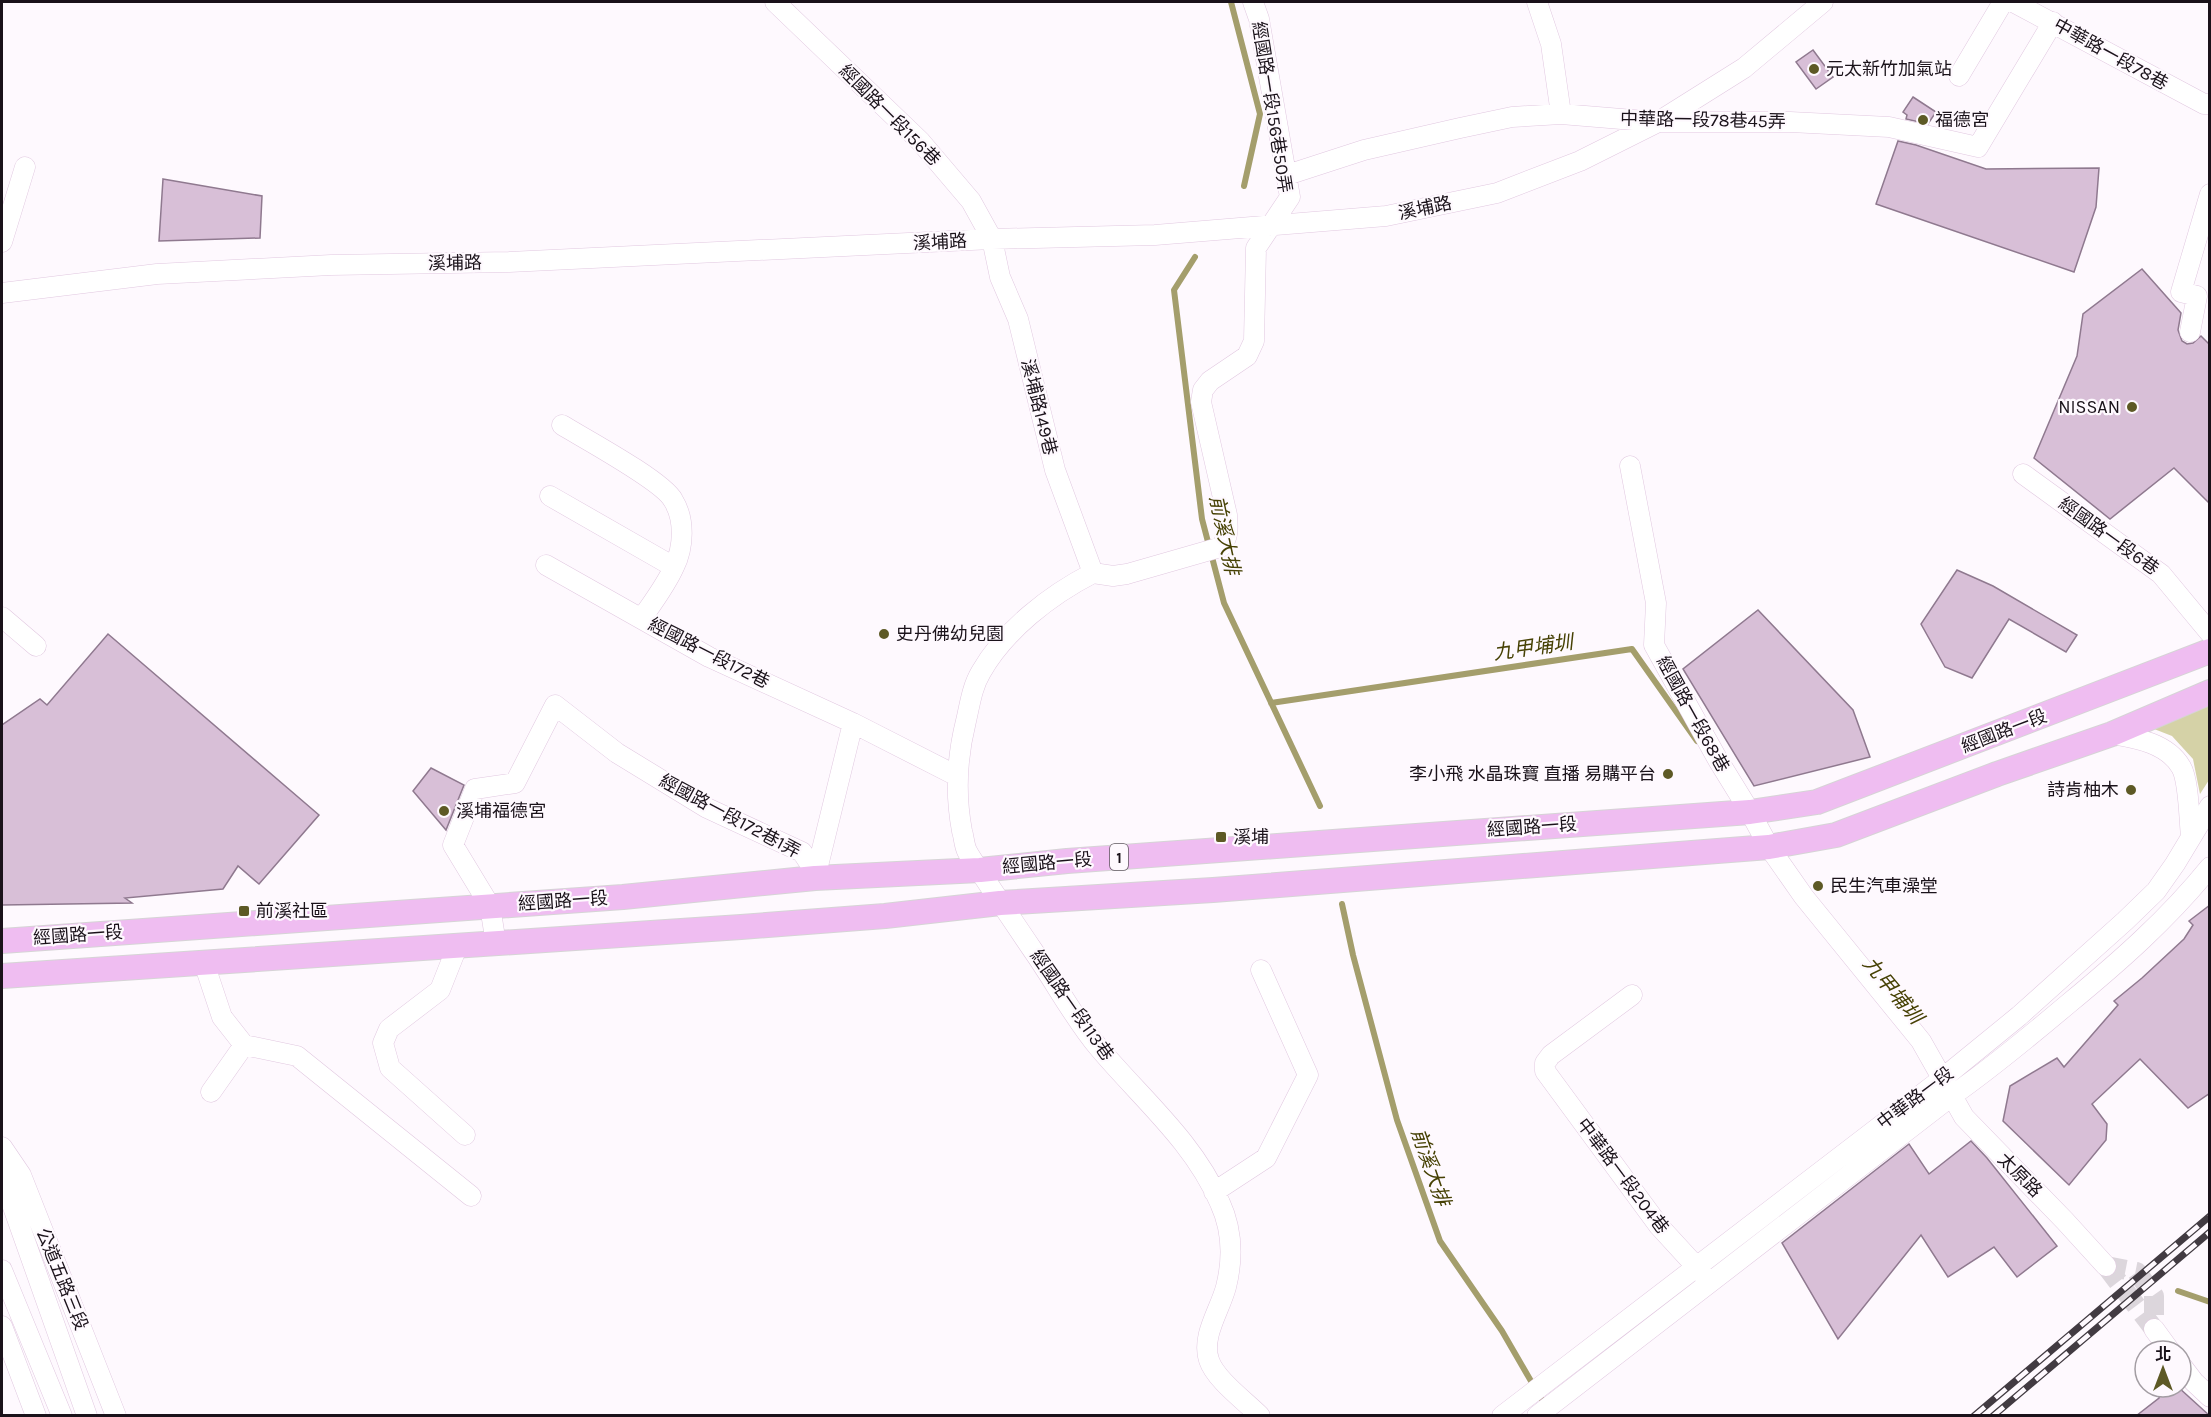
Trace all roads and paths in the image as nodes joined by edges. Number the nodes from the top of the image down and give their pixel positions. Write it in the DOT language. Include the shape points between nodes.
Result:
graph roads {
  1 [pos="775,2"];
  2 [pos="1253,2"];
  3 [pos="1537,2"];
  4 [pos="1823,2"];
  5 [pos="2003,2"];
  6 [pos="2013,2"];
  7 [pos="2053,22"];
  8 [pos="1959,76"];
  9 [pos="2210,104"];
  10 [pos="1561,114"];
  11 [pos="1658,122"];
  12 [pos="25,167"];
  13 [pos="1287,175"];
  14 [pos="2210,194"];
  15 [pos="1273,225"];
  16 [pos="992,239"];
  17 [pos="2,242"];
  18 [pos="2,293"];
  19 [pos="2190,332"];
  20 [pos="562,425"];
  21 [pos="1630,466"];
  22 [pos="2023,474"];
  23 [pos="550,496"];
  24 [pos="546,565"];
  25 [pos="674,567"];
  26 [pos="1094,573"];
  27 [pos="2,617"];
  28 [pos="642,618"];
  29 [pos="2210,633"];
  30 [pos="36,646"];
  31 [pos="2210,651"];
  32 [pos="2210,692"];
  33 [pos="853,723"];
  34 [pos="2112,734"];
  35 [pos="957,776"];
  36 [pos="2210,806"];
  37 [pos="1750,812"];
  38 [pos="2191,836"];
  39 [pos="1769,847"];
  40 [pos="2210,867"];
  41 [pos="980,870"];
  42 [pos="815,878"];
  43 [pos="1000,903"];
  44 [pos="490,906"];
  45 [pos="2,940"];
  46 [pos="496,944"];
  47 [pos="458,947"];
  48 [pos="204,963"];
  49 [pos="1261,970"];
  50 [pos="2,976"];
  51 [pos="1632,995"];
  52 [pos="244,1045"];
  53 [pos="1943,1078"];
  54 [pos="211,1092"];
  55 [pos="1953,1095"];
  56 [pos="465,1136"];
  57 [pos="2,1147"];
  58 [pos="2,1176"];
  59 [pos="1215,1192"];
  60 [pos="471,1196"];
  61 [pos="1697,1265"];
  62 [pos="2106,1266"];
  63 [pos="2,1270"];
  64 [pos="1710,1283"];
  65 [pos="2,1326"];
  66 [pos="2154,1329"];
  67 [pos="2161,1339"];
  68 [pos="2193,1381"];
  69 [pos="2210,1397"];
  70 [pos="36,1416"];
  71 [pos="62,1416"];
  72 [pos="87,1416"];
  73 [pos="116,1416"];
  74 [pos="1260,1416"];
  75 [pos="1502,1416"];
  76 [pos="1538,1416"];
  1 -- 16 [label="street, 經國路一段156巷" via="920,141 970,201"];
  2 -- 13 [label="street, 經國路一段156巷50弄"];
  3 -- 10 [label="street" via="1551,44"];
  4 -- 11 [label="street, 溪埔路" via="1744,68"];
  5 -- 8 [label="street"];
  6 -- 7 [label="street, 中華路一段78巷"];
  7 -- 9 [label="street, 中華路一段78巷"];
  7 -- 11 [label="street, 中華路一段78巷45弄" via="1978,147 1889,126"];
  10 -- 11 [label="street, 中華路一段78巷45弄"];
  10 -- 13 [label="street, 中華路一段78巷45弄" via="1512,117 1439,133 1364,150"];
  11 -- 15 [label="street, 溪埔路" via="1580,161 1497,193 1386,216"];
  12 -- 17 [label="street"];
  13 -- 15 [label="street, 經國路一段156巷50弄" via="1290,197"];
  14 -- 19 [label="street" via="2181,292 2197,296"];
  15 -- 16 [label="street, 溪埔路" via="1155,235"];
  15 -- 26 [label="street, 經國路一段156巷50弄" via="1256,248 1254,341 1247,356 1210,381 1201,402 1227,515 1226,541 1221,546 1127,574"];
  16 -- 18 [label="street, 溪埔路" via="169,273"];
  16 -- 26 [label="street, 溪埔路149巷" via="1000,277 1018,319 1055,470"];
  20 -- 25 [label="street, 經國路一段172巷" via="658,484 672,498 680,515 681,531"];
  21 -- 37 [label="street, 經國路一段68巷" via="1656,603 1654,645"];
  22 -- 29 [label="street, 經國路一段6巷" via="2161,574"];
  23 -- 25 [label="street"];
  24 -- 28 [label="street"];
  25 -- 28 [label="street, 經國路一段172巷"];
  26 -- 35 [label="street" via="1033,613 980,673 961,741"];
  27 -- 30 [label="street"];
  28 -- 33 [label="street, 經國路一段172巷" via="710,657"];
  31 -- 37 [label="main road, 經國路一段 / 1" via="1817,802"];
  32 -- 34 [label="main road, 經國路一段 / 1"];
  33 -- 35 [label="street, 經國路一段172巷"];
  33 -- 42 [label="street"];
  34 -- 38 [label="street" via="2163,748 2181,767"];
  34 -- 39 [label="main road, 經國路一段 / 1" via="1836,835"];
  35 -- 41 [label="street" via="966,850"];
  36 -- 38 [label="street, 中華路一段"];
  37 -- 39 [label="street, 經國路一段68巷"];
  37 -- 41 [label="main road, 經國路一段 / 1"];
  38 -- 53 [label="street, 中華路一段" via="2156,891 2019,1016"];
  39 -- 43 [label="main road, 經國路一段 / 1"];
  39 -- 53 [label="street, 經國路一段68巷" via="1804,897 1921,1041"];
  40 -- 55 [label="street, 中華路一段" via="2130,953 1996,1065"];
  41 -- 42 [label="main road, 經國路一段 / 1"];
  41 -- 43 [label="street, 經國路一段113巷"];
  42 -- 44 [label="main road, 經國路一段 / 1"];
  42 -- 44 [label="street, 經國路一段172巷1弄" via="802,852 707,808 617,753 555,705 515,783 475,789 453,845"];
  43 -- 46 [label="main road, 經國路一段 / 1" via="885,916"];
  43 -- 59 [label="street, 經國路一段113巷" via="1097,1046 1181,1139"];
  44 -- 45 [label="main road, 經國路一段 / 1"];
  44 -- 46 [label="street, 經國路一段172巷1弄"];
  46 -- 47 [label="main road, 經國路一段 / 1"];
  47 -- 48 [label="main road, 經國路一段 / 1"];
  47 -- 56 [label="street" via="440,990 389,1029 383,1043 390,1068"];
  48 -- 50 [label="main road, 經國路一段 / 1"];
  48 -- 52 [label="street" via="222,1017"];
  49 -- 59 [label="street" via="1308,1075 1266,1158"];
  51 -- 61 [label="street, 中華路一段204巷" via="1551,1055 1545,1071 1646,1208"];
  52 -- 54 [label="street"];
  52 -- 60 [label="street" via="297,1056"];
  53 -- 55 [label="street, 太原路"];
  53 -- 61 [label="street, 中華路一段"];
  55 -- 62 [label="street, 太原路" via="1964,1117 1980,1135"];
  55 -- 64 [label="street, 中華路一段"];
  57 -- 73 [label="street, 公道五路三段" via="21,1175"];
  58 -- 72 [label="street, 公道五路三段"];
  59 -- 74 [label="street, 經國路一段113巷" via="1226,1219 1231,1252 1226,1287 1208,1340 1209,1361"];
  61 -- 64 [label="street, 中華路一段204巷"];
  61 -- 75 [label="street, 中華路一段"];
  63 -- 71 [label="street"];
  64 -- 76 [label="street, 中華路一段"];
  65 -- 70 [label="street"];
  66 -- 67 [label="street"];
  68 -- 69 [label="street"];
}
